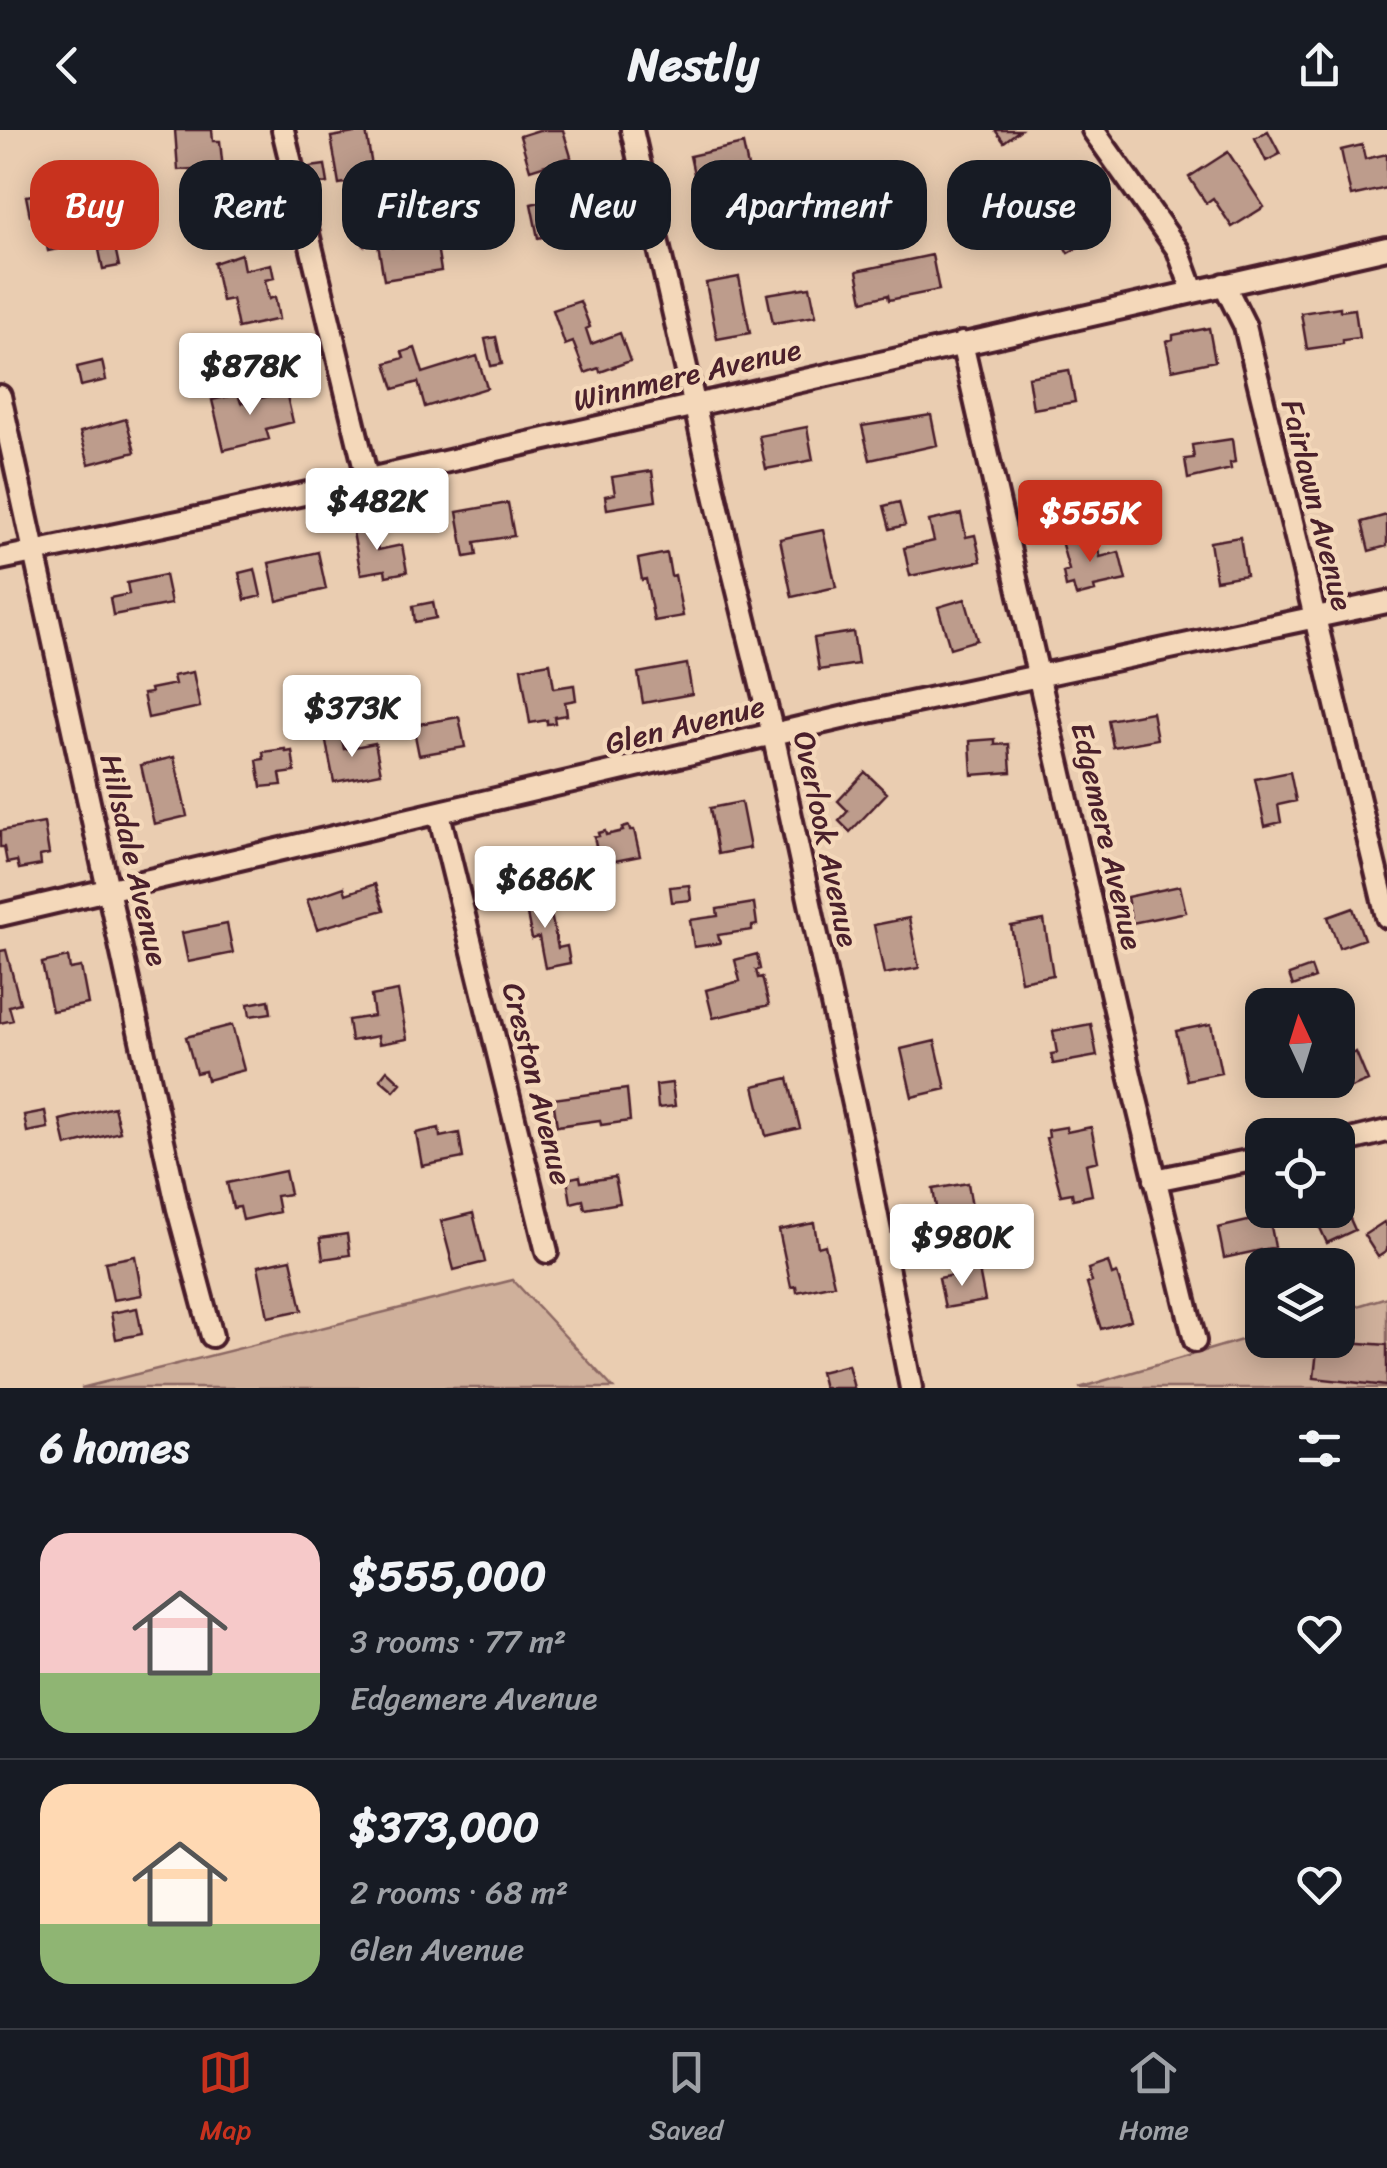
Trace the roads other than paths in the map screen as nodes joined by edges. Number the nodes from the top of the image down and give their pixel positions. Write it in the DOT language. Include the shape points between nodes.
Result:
graph roads {
  1 [pos="283,130"];
  2 [pos="632,130"];
  3 [pos="1092,130"];
  4 [pos="1387,248"];
  5 [pos="1224,284"];
  6 [pos="1193,291"];
  7 [pos="962,343"];
  8 [pos="0,396"];
  9 [pos="696,403"];
  10 [pos="368,478"];
  11 [pos="36,551"];
  12 [pos="0,559"];
  13 [pos="1387,602"];
  14 [pos="1313,616"];
  15 [pos="1039,674"];
  16 [pos="773,734"];
  17 [pos="439,814"];
  18 [pos="109,890"];
  19 [pos="0,915"];
  20 [pos="1387,917"];
  21 [pos="1387,1132"];
  22 [pos="1355,1139"];
  23 [pos="1245,1161"];
  24 [pos="1155,1180"];
  25 [pos="547,1252"];
  26 [pos="212,1336"];
  27 [pos="1195,1341"];
  28 [pos="910,1388"];
  1 -- 10 [label="street"];
  2 -- 9 [label="street, Overlook Avenue"];
  3 -- 6 [label="street" via="1178,250"];
  4 -- 5 [label="street, Winnmere Avenue"];
  5 -- 6 [label="street, Winnmere Avenue"];
  5 -- 14 [label="street, Fairlawn Avenue" via="1244,326"];
  6 -- 7 [label="street, Winnmere Avenue"];
  7 -- 9 [label="street, Winnmere Avenue"];
  7 -- 15 [label="street, Edgemere Avenue"];
  8 -- 11 [label="street, Hillsdale Avenue"];
  9 -- 10 [label="street, Winnmere Avenue"];
  9 -- 16 [label="street, Overlook Avenue"];
  10 -- 11 [label="street, Winnmere Avenue"];
  11 -- 12 [label="street, Winnmere Avenue"];
  11 -- 18 [label="street, Hillsdale Avenue"];
  13 -- 14 [label="street, Glen Avenue"];
  14 -- 15 [label="street, Glen Avenue"];
  14 -- 20 [label="street, Fairlawn Avenue"];
  15 -- 16 [label="street, Glen Avenue"];
  15 -- 24 [label="street, Edgemere Avenue"];
  16 -- 17 [label="street, Glen Avenue"];
  16 -- 28 [label="street, Overlook Avenue"];
  17 -- 18 [label="street, Glen Avenue"];
  17 -- 25 [label="street, Creston Avenue"];
  18 -- 19 [label="street, Glen Avenue"];
  18 -- 26 [label="street, Hillsdale Avenue"];
  21 -- 22 [label="street"];
  23 -- 24 [label="street"];
  24 -- 27 [label="street, Edgemere Avenue"];
}
